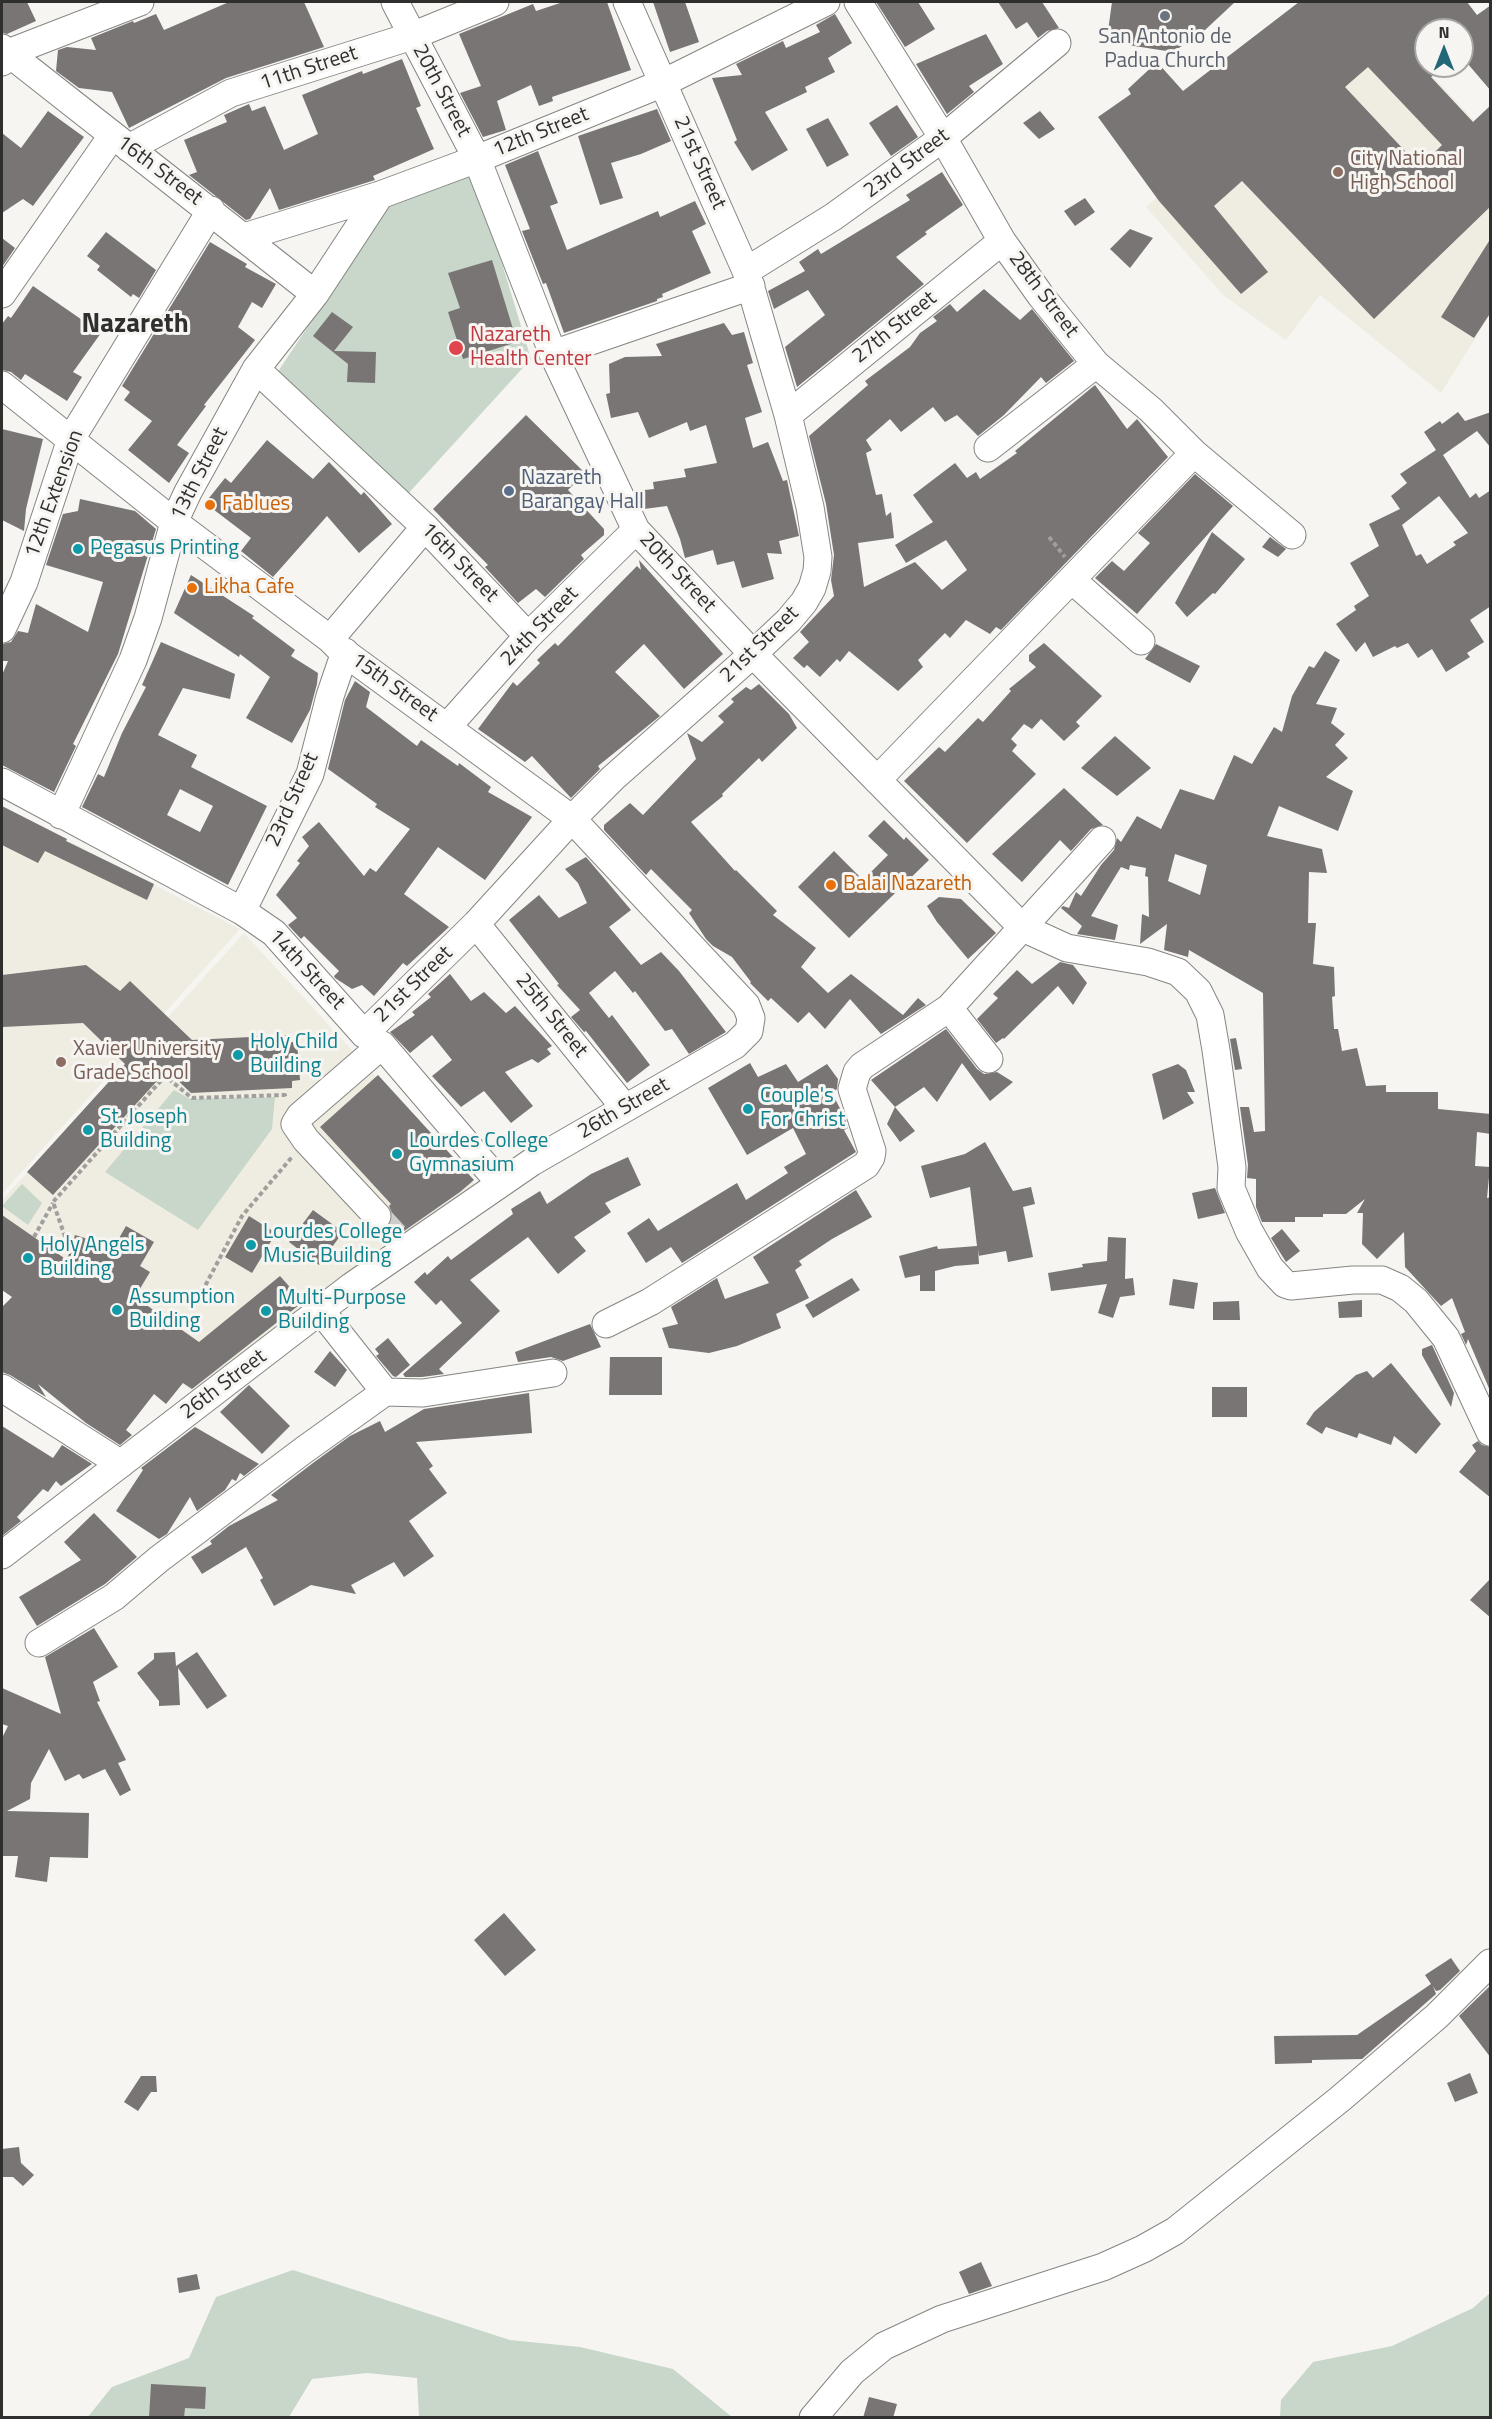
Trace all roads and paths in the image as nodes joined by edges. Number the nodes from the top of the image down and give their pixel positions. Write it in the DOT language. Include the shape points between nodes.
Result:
graph roads {
  1 [pos="140,2"];
  2 [pos="395,2"];
  3 [pos="495,2"];
  4 [pos="627,2"];
  5 [pos="826,2"];
  6 [pos="858,2"];
  7 [pos="412,36"];
  8 [pos="1057,43"];
  9 [pos="4,54"];
  10 [pos="663,83"];
  11 [pos="944,138"];
  12 [pos="121,142"];
  13 [pos="477,159"];
  14 [pos="380,195"];
  15 [pos="211,210"];
  16 [pos="244,237"];
  17 [pos="1002,241"];
  18 [pos="749,278"];
  19 [pos="2,294"];
  20 [pos="315,294"];
  21 [pos="553,354"];
  22 [pos="1096,364"];
  23 [pos="256,369"];
  24 [pos="2,385"];
  25 [pos="788,415"];
  26 [pos="71,439"];
  27 [pos="988,448"];
  28 [pos="1194,453"];
  29 [pos="174,522"];
  30 [pos="424,527"];
  31 [pos="636,530"];
  32 [pos="1292,535"];
  33 [pos="1072,580"];
  34 [pos="2,629"];
  35 [pos="528,636"];
  36 [pos="1141,641"];
  37 [pos="338,645"];
  38 [pos="753,654"];
  39 [pos="447,727"];
  40 [pos="877,780"];
  41 [pos="2,782"];
  42 [pos="61,815"];
  43 [pos="572,819"];
  44 [pos="1102,840"];
  45 [pos="242,910"];
  46 [pos="476,924"];
  47 [pos="1023,928"];
  48 [pos="949,1008"];
  49 [pos="751,1025"];
  50 [pos="373,1039"];
  51 [pos="989,1059"];
  52 [pos="625,1108"];
  53 [pos="301,1132"];
  54 [pos="500,1183"];
  55 [pos="53,1202"];
  56 [pos="377,1216"];
  57 [pos="34,1237"];
  58 [pos="70,1251"];
  59 [pos="195,1305"];
  60 [pos="321,1311"];
  61 [pos="606,1324"];
  62 [pos="553,1373"];
  63 [pos="2,1388"];
  64 [pos="385,1392"];
  65 [pos="1491,1432"];
  66 [pos="120,1464"];
  67 [pos="2,1555"];
  68 [pos="39,1643"];
  69 [pos="1491,1963"];
  70 [pos="813,2418"];
  1 -- 9 [label="street"];
  2 -- 7 [label="street, 20th Street"];
  3 -- 7 [label="street, 11th Street"];
  4 -- 10 [label="street, 21st Street"];
  5 -- 10 [label="street, 12th Street"];
  6 -- 11 [label="street, 28th Street"];
  7 -- 12 [label="street, 11th Street" via="231,93"];
  7 -- 13 [label="street, 20th Street"];
  8 -- 11 [label="street, 23rd Street"];
  9 -- 12 [label="street, 16th Street"];
  10 -- 13 [label="street, 12th Street"];
  10 -- 18 [label="street, 21st Street"];
  11 -- 17 [label="street, 28th Street"];
  11 -- 18 [label="street, 23rd Street"];
  12 -- 15 [label="street, 16th Street"];
  12 -- 19 [label="street, 11th Street"];
  13 -- 14 [label="street, 12th Street"];
  13 -- 21 [label="street, 20th Street"];
  14 -- 16 [label="street, 12th Street"];
  14 -- 20 [label="street, 13th Street"];
  15 -- 16 [label="street, 16th Street"];
  15 -- 26 [label="street, 12th Extension"];
  16 -- 20 [label="street, 16th Street"];
  17 -- 22 [label="street, 28th Street"];
  17 -- 25 [label="street, 27th Street"];
  18 -- 21 [label="street, 23rd Street"];
  18 -- 25 [label="street, 21st Street"];
  20 -- 23 [label="street, 13th Street"];
  21 -- 31 [label="street, 20th Street"];
  22 -- 27 [label="street"];
  22 -- 28 [label="street, 28th Street"];
  23 -- 29 [label="street, 13th Street"];
  23 -- 30 [label="street, 16th Street"];
  24 -- 26 [label="street, 15th Street"];
  25 -- 38 [label="street, 21st Street" via="810,507 817,571 804,602"];
  26 -- 29 [label="street, 15th Street"];
  26 -- 34 [label="street, 12th Extension" via="24,582"];
  28 -- 32 [label="street, 28th Street"];
  28 -- 33 [label="street"];
  29 -- 37 [label="street, 15th Street"];
  29 -- 42 [label="street, 13th Street" via="133,660"];
  30 -- 35 [label="street, 16th Street"];
  30 -- 37 [label="street"];
  31 -- 35 [label="street, 24th Street"];
  31 -- 38 [label="street, 20th Street"];
  33 -- 36 [label="street"];
  33 -- 40 [label="street"];
  35 -- 39 [label="street, 24th Street"];
  37 -- 39 [label="street, 15th Street"];
  37 -- 45 [label="street, 23rd Street" via="310,774"];
  38 -- 40 [label="street, 20th Street"];
  38 -- 43 [label="street, 21st Street"];
  39 -- 43 [label="street, 15th Street"];
  40 -- 47 [label="street, 20th Street"];
  41 -- 42 [label="street, 14th Street"];
  42 -- 45 [label="street, 14th Street"];
  43 -- 46 [label="street, 21st Street"];
  43 -- 49 [label="street, 15th Street" via="746,1005"];
  44 -- 47 [label="street"];
  45 -- 50 [label="street, 14th Street" via="274,933"];
  46 -- 50 [label="street, 21st Street"];
  46 -- 52 [label="street, 25th Street"];
  47 -- 48 [label="street"];
  47 -- 65 [label="street" via="1067,948 1149,962 1179,972 1198,991 1210,1015 1216,1050 1232,1167 1231,1188 1270,1268 1291,1286 1382,1280 1400,1288 1446,1338"];
  48 -- 51 [label="street"];
  48 -- 61 [label="street" via="857,1072 852,1089 872,1151 866,1165 650,1302"];
  49 -- 52 [label="street, 26th Street" via="735,1045"];
  50 -- 53 [label="street, 21st Street" via="300,1116"];
  50 -- 54 [label="street, 14th Street"];
  52 -- 54 [label="street, 26th Street"];
  53 -- 55 [label="path" via="286,1119 285,1095 192,1098 165,1076"];
  53 -- 56 [label="street"];
  53 -- 59 [label="path" via="242,1216"];
  54 -- 60 [label="street, 26th Street" via="401,1244"];
  55 -- 57 [label="path"];
  55 -- 58 [label="path"];
  60 -- 64 [label="street"];
  60 -- 66 [label="street, 26th Street"];
  62 -- 64 [label="street" via="423,1393"];
  63 -- 66 [label="street"];
  64 -- 68 [label="street" via="159,1559 114,1597"];
  66 -- 67 [label="street, 26th Street"];
  69 -- 70 [label="street" via="1437,2016 1175,2231 1103,2267 942,2319 884,2346 852,2372"];
}
